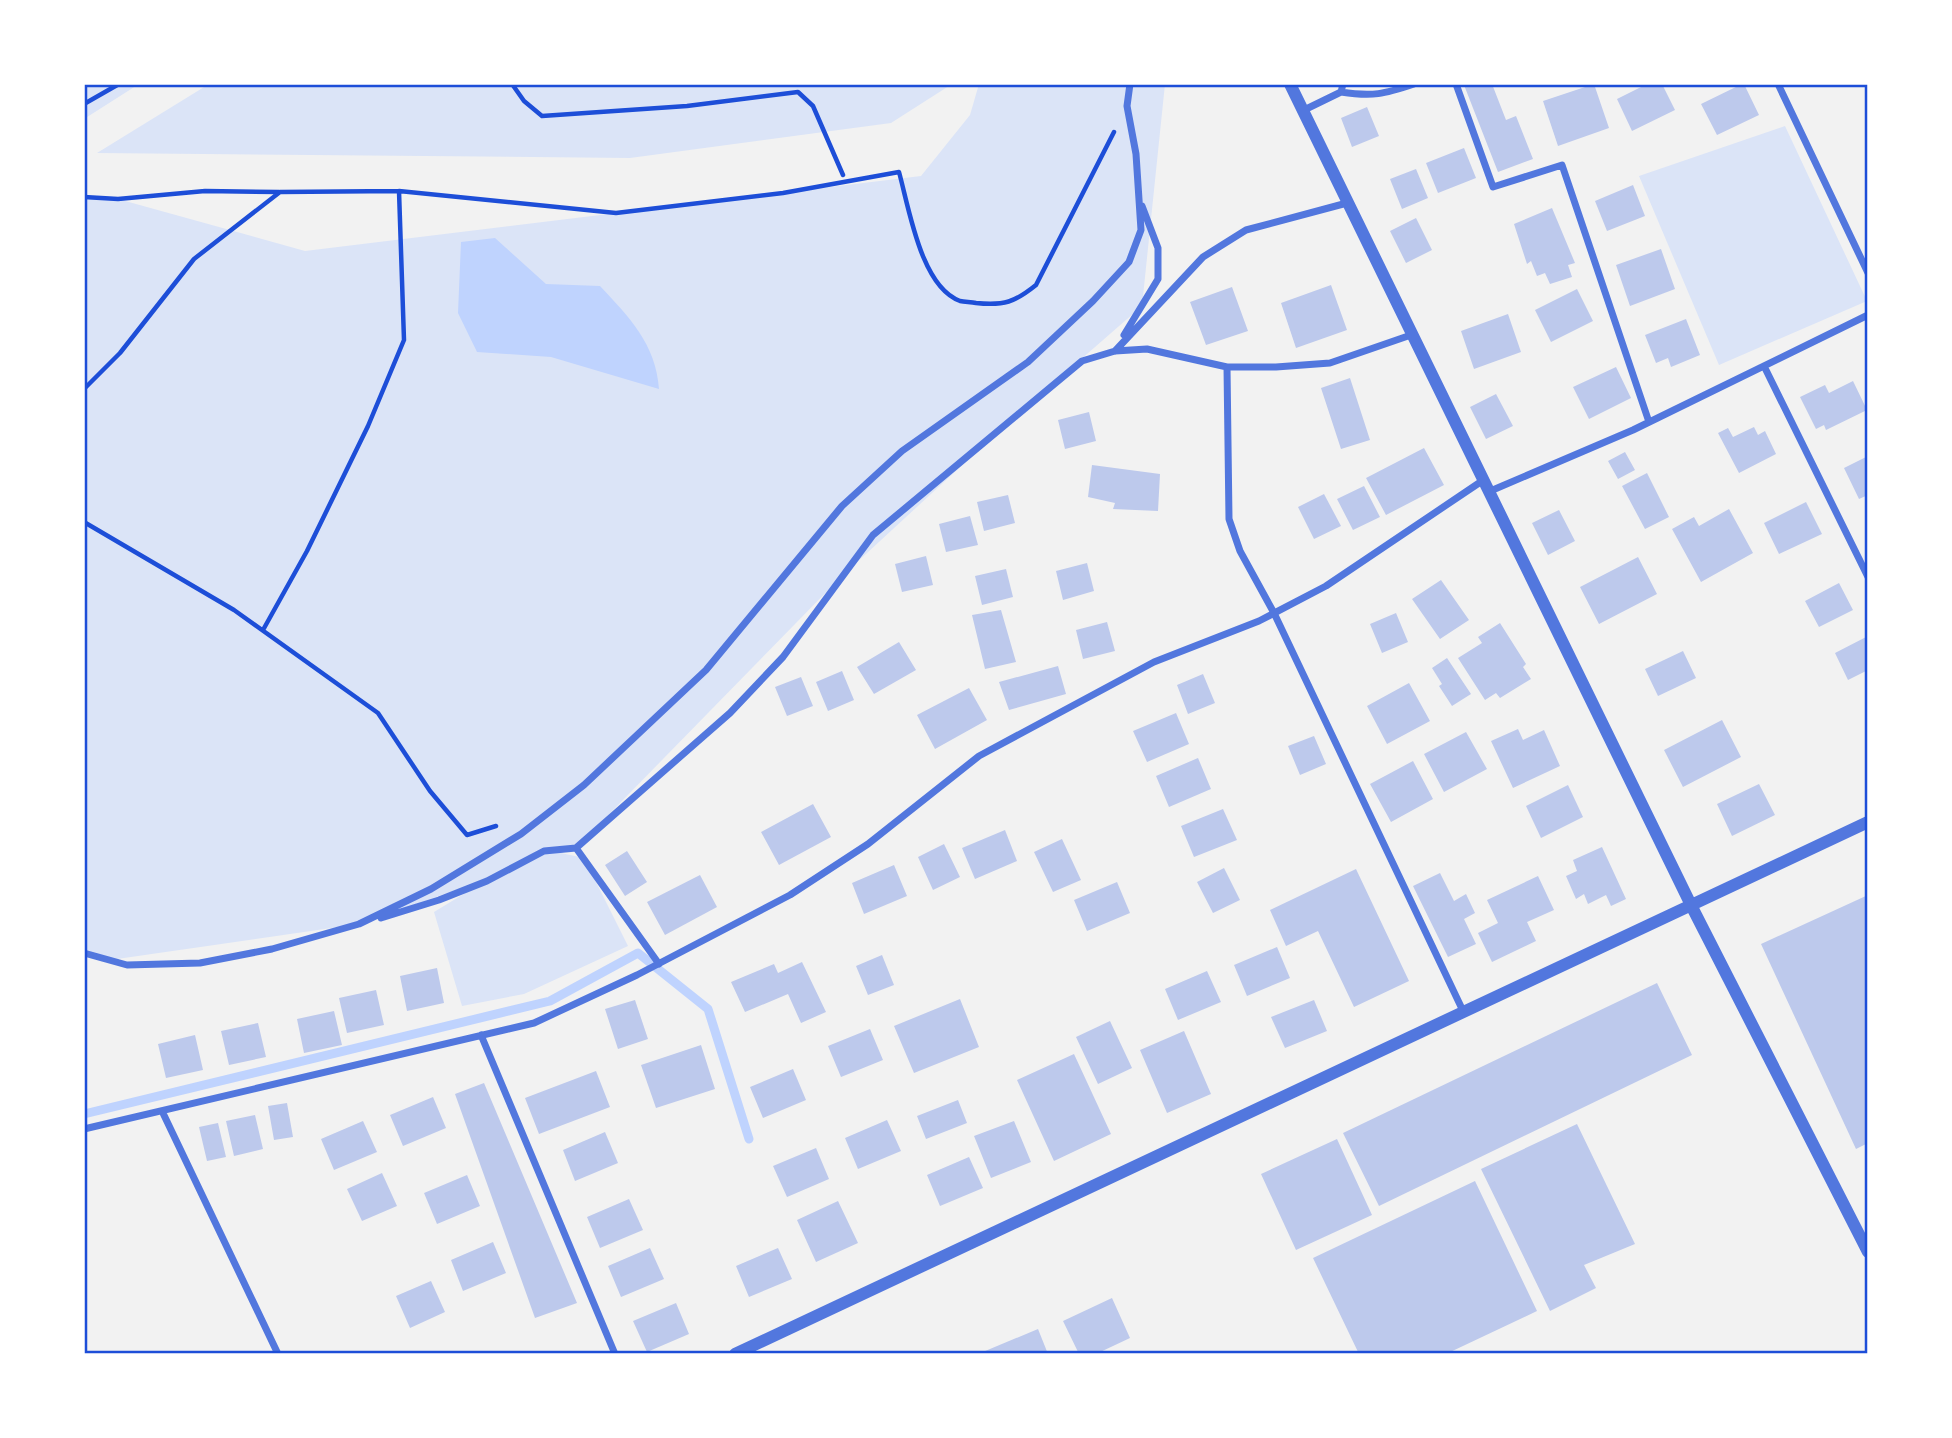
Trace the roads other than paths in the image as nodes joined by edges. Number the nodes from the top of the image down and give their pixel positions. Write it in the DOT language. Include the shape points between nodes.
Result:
graph roads {
  1 [pos="1130,84"];
  2 [pos="1290,84"];
  3 [pos="1414,84"];
  4 [pos="1456,84"];
  5 [pos="1778,84"];
  6 [pos="1342,88"];
  7 [pos="1302,111"];
  8 [pos="1139,197"];
  9 [pos="1347,203"];
  10 [pos="1868,273"];
  11 [pos="1868,315"];
  12 [pos="1411,335"];
  13 [pos="1115,351"];
  14 [pos="1764,366"];
  15 [pos="1227,367"];
  16 [pos="1649,422"];
  17 [pos="1485,487"];
  18 [pos="1868,577"];
  19 [pos="1273,613"];
  20 [pos="1868,822"];
  21 [pos="576,848"];
  22 [pos="1692,907"];
  23 [pos="359,924"];
  24 [pos="84,953"];
  25 [pos="659,964"];
  26 [pos="1464,1013"];
  27 [pos="481,1035"];
  28 [pos="162,1111"];
  29 [pos="84,1129"];
  30 [pos="1868,1252"];
  31 [pos="278,1354"];
  32 [pos="615,1354"];
  33 [pos="735,1354"];
  1 -- 8 [label="street" via="1127,106"];
  2 -- 7 [label="street"];
  3 -- 6 [label="street" via="1366,96"];
  4 -- 16 [label="street" via="1493,187 1562,165"];
  5 -- 10 [label="street"];
  6 -- 7 [label="street"];
  7 -- 9 [label="street"];
  8 -- 13 [label="street" via="1158,247 1158,279"];
  8 -- 23 [label="street" via="1141,230 1129,262 1093,301 1028,362 902,451 842,506 706,670 584,785 521,834 431,889"];
  9 -- 12 [label="street"];
  9 -- 13 [label="street" via="1246,230 1203,257"];
  11 -- 14 [label="street"];
  12 -- 15 [label="street" via="1330,363"];
  12 -- 17 [label="street"];
  13 -- 15 [label="street" via="1147,349"];
  13 -- 21 [label="street" via="1082,361 873,535 783,657 730,713"];
  14 -- 16 [label="street"];
  14 -- 18 [label="street"];
  15 -- 19 [label="street" via="1230,519 1240,551"];
  16 -- 17 [label="street"];
  17 -- 19 [label="street" via="1326,586"];
  17 -- 22 [label="street"];
  19 -- 25 [label="street" via="1154,662 979,756 868,844 801,888"];
  19 -- 26 [label="street"];
  20 -- 22 [label="street"];
  21 -- 23 [label="street" via="544,851 487,881"];
  21 -- 25 [label="street"];
  22 -- 26 [label="street"];
  22 -- 30 [label="street"];
  23 -- 24 [label="street" via="272,949 200,963 127,965"];
  25 -- 27 [label="street" via="534,1023"];
  26 -- 33 [label="street"];
  27 -- 28 [label="street"];
  27 -- 32 [label="street"];
  28 -- 29 [label="street"];
  28 -- 31 [label="street"];
}
